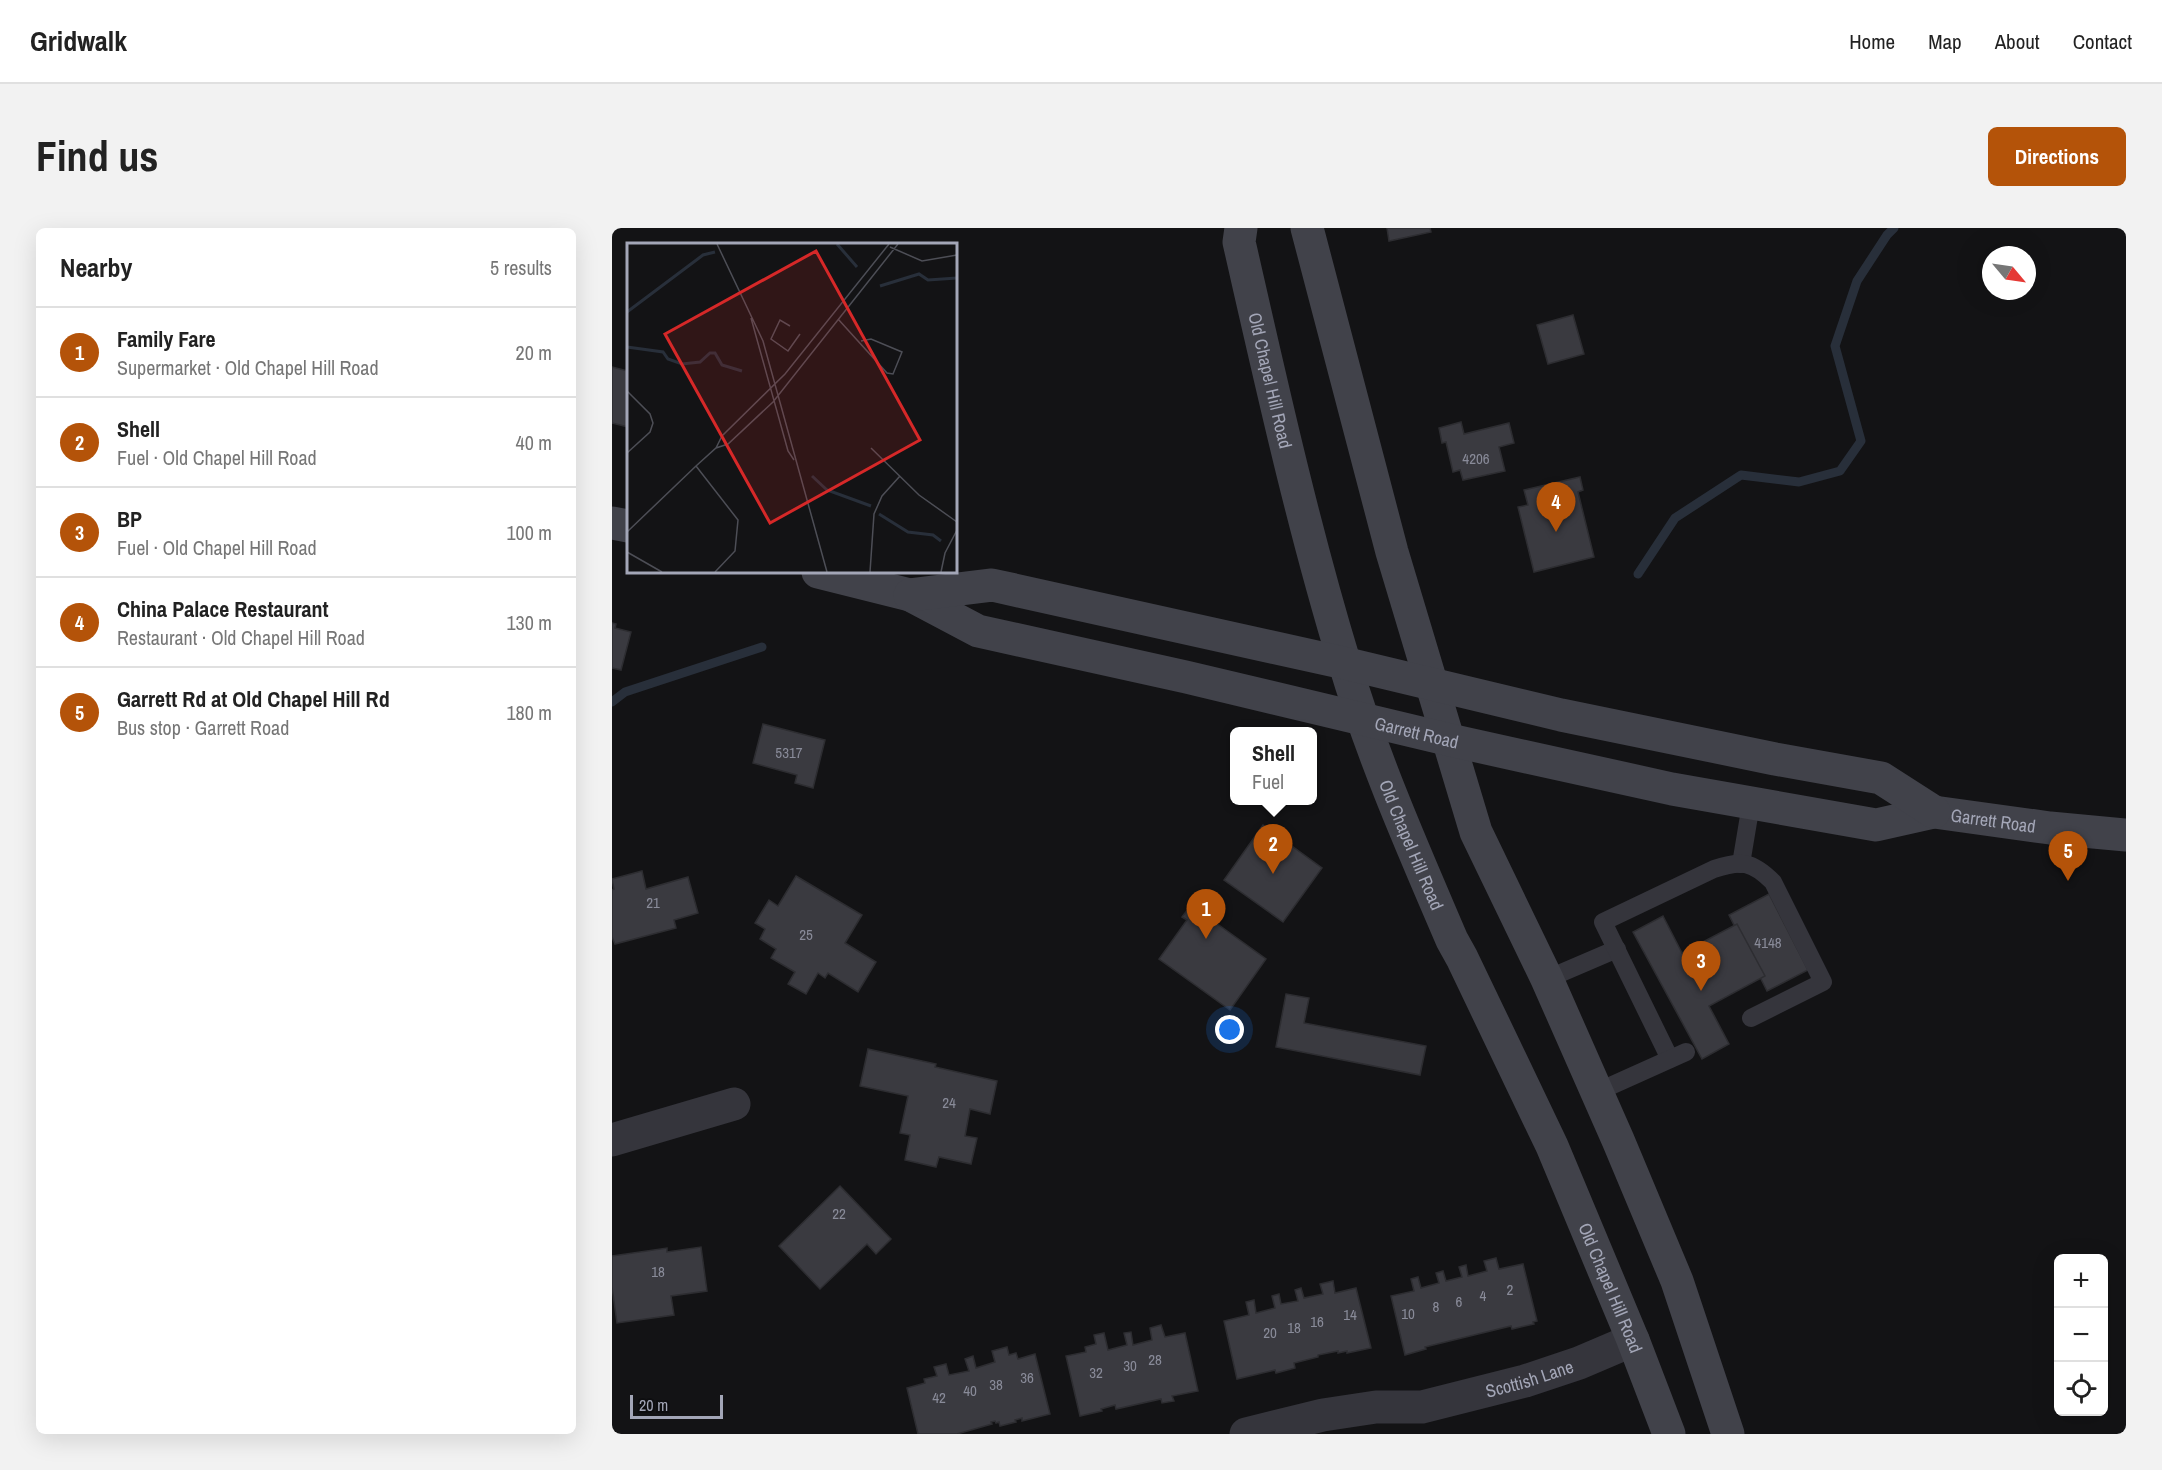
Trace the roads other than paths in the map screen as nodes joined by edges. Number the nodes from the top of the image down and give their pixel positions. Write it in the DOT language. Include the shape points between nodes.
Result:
graph roads {
  1 [pos="1241,228"];
  2 [pos="1307,228"];
  3 [pos="612,523"];
  4 [pos="627,526"];
  5 [pos="822,573"];
  6 [pos="910,595"];
  7 [pos="1344,663"];
  8 [pos="1430,682"];
  9 [pos="1364,718"];
  10 [pos="1450,740"];
  11 [pos="1751,804"];
  12 [pos="1934,812"];
  13 [pos="2126,835"];
  14 [pos="1741,864"];
  15 [pos="1617,949"];
  16 [pos="1547,979"];
  17 [pos="1750,1018"];
  18 [pos="1597,1092"];
  19 [pos="734,1104"];
  20 [pos="612,1140"];
  21 [pos="1633,1340"];
  22 [pos="1423,1421"];
  23 [pos="1263,1432"];
  24 [pos="1669,1434"];
  25 [pos="1728,1434"];
  1 -- 7 [label="main road, Old Chapel Hill Road" via="1239,242 1290,465"];
  2 -- 8 [label="main road" via="1371,478"];
  3 -- 4 [label="main road"];
  5 -- 6 [label="main road, Garrett Road"];
  6 -- 7 [label="main road, Garrett Road" via="993,585"];
  6 -- 9 [label="main road, Garrett Road" via="978,631"];
  7 -- 8 [label="main road, Garrett Road"];
  7 -- 9 [label="main road, Old Chapel Hill Road"];
  8 -- 10 [label="main road"];
  8 -- 12 [label="main road, Garrett Road" via="1561,715 1881,778"];
  9 -- 10 [label="main road, Garrett Road"];
  9 -- 21 [label="main road, Old Chapel Hill Road" via="1396,809 1452,940 1552,1146"];
  10 -- 11 [label="main road, Garrett Road"];
  10 -- 16 [label="main road" via="1476,832"];
  11 -- 12 [label="main road, Garrett Road" via="1876,825"];
  11 -- 14 [label="lane"];
  12 -- 13 [label="main road, Garrett Road"];
  14 -- 15 [label="lane" via="1714,869 1604,922"];
  14 -- 17 [label="lane" via="1761,870 1773,882 1822,982"];
  15 -- 16 [label="lane"];
  15 -- 18 [label="lane" via="1678,1055"];
  16 -- 18 [label="main road"];
  18 -- 25 [label="main road" via="1677,1281"];
  19 -- 20 [label="street"];
  21 -- 22 [label="street, Scottish Lane"];
  21 -- 24 [label="main road, Old Chapel Hill Road"];
  22 -- 23 [label="street, Scottish Lane" via="1376,1407 1323,1415"];
}
